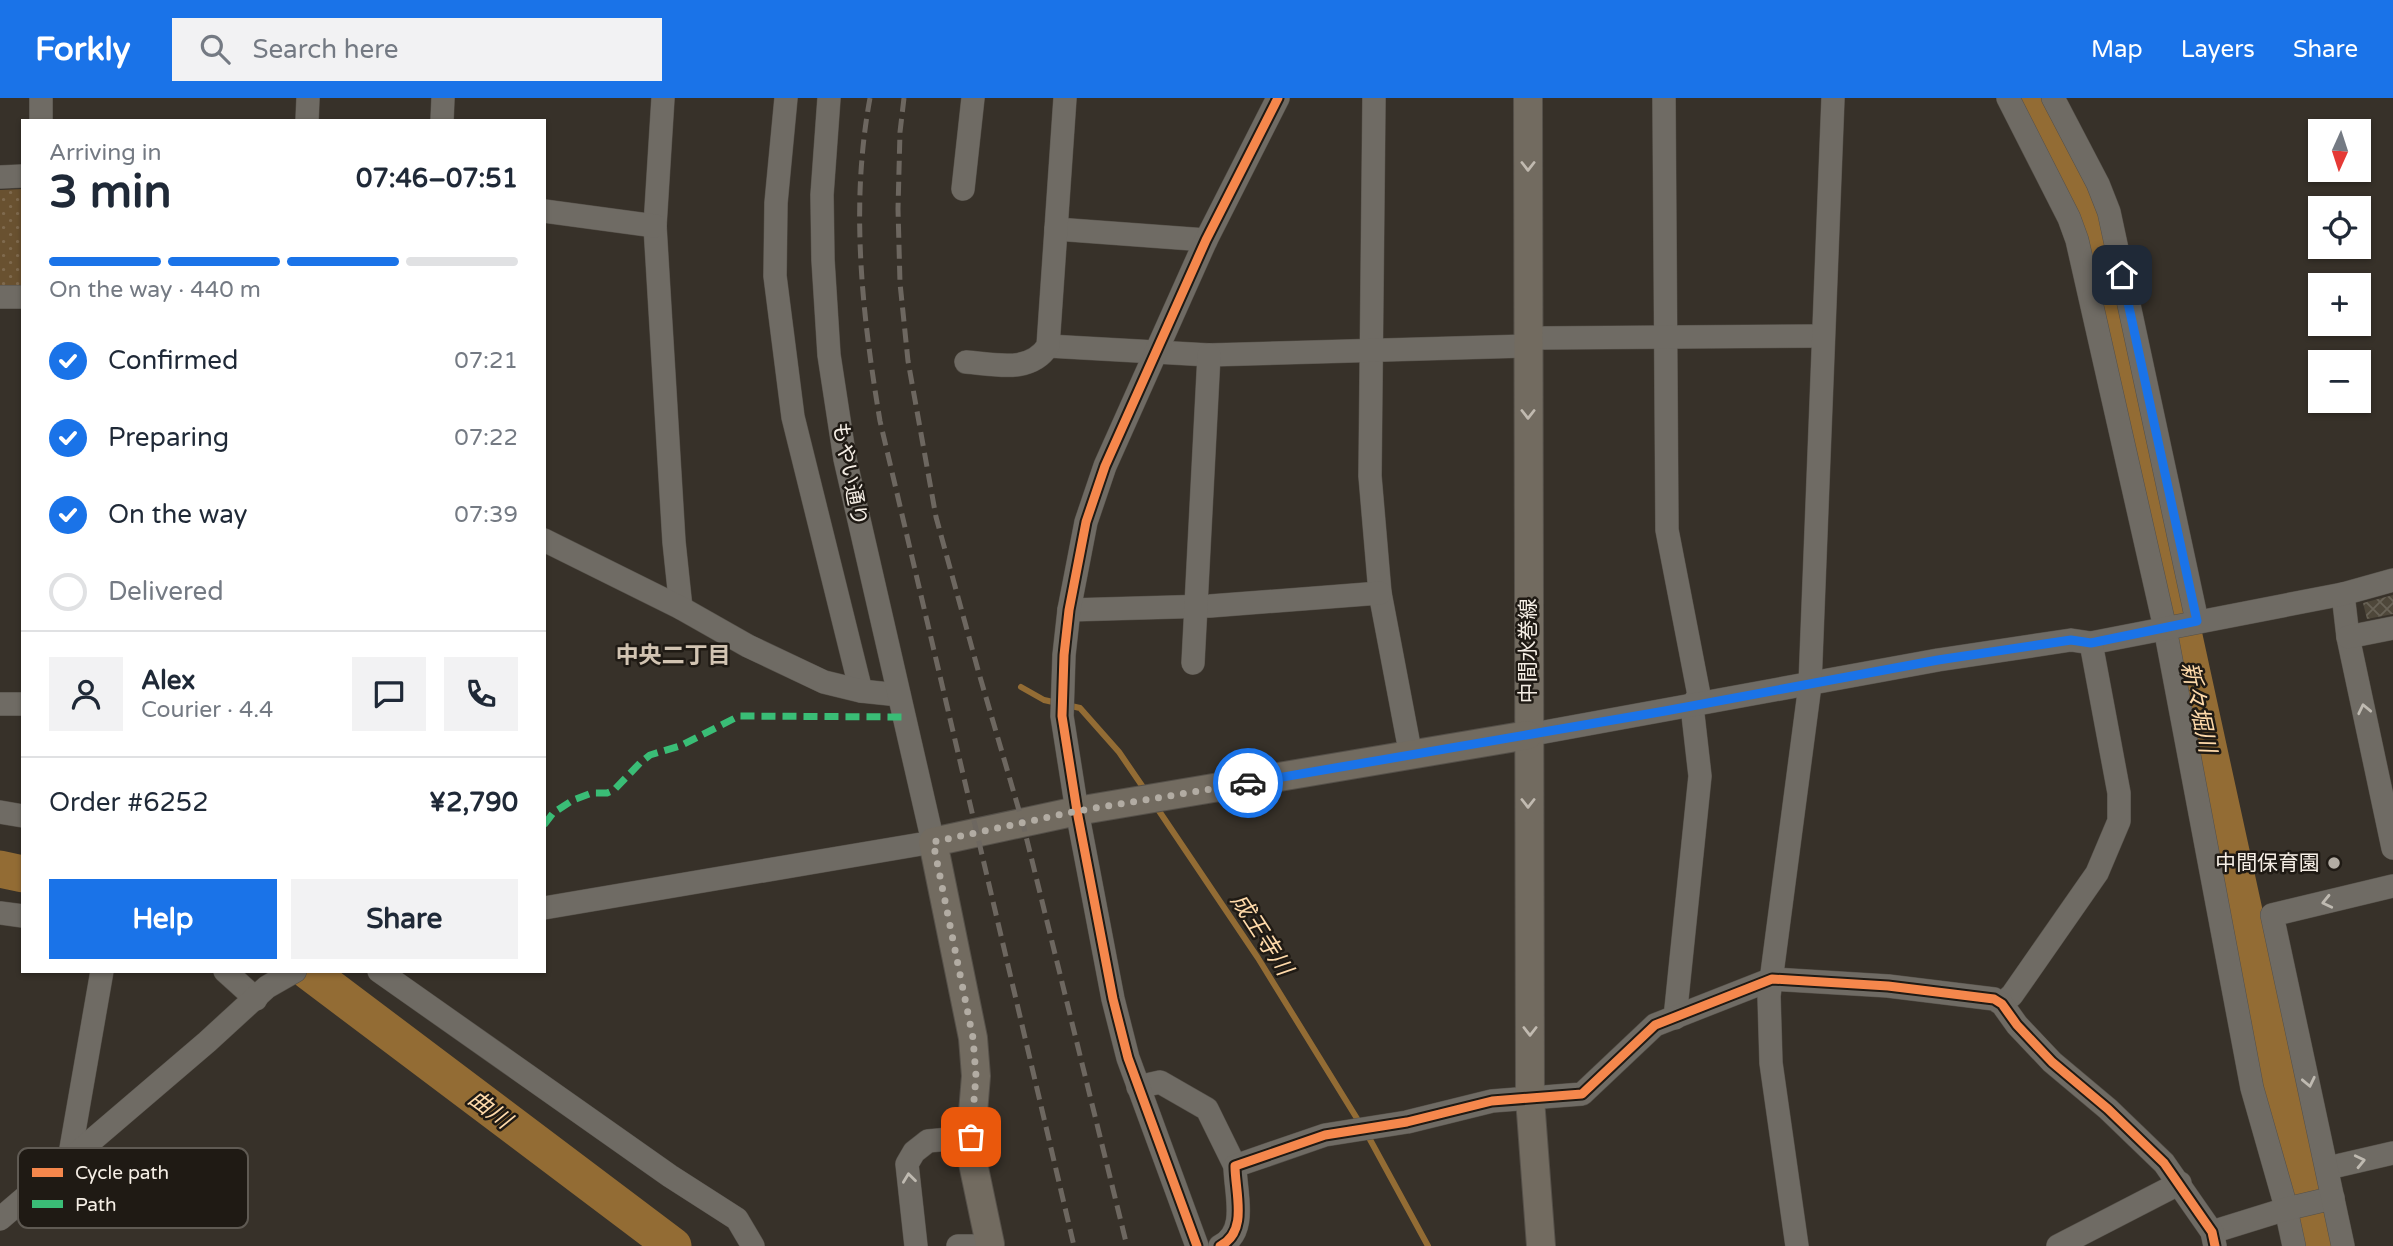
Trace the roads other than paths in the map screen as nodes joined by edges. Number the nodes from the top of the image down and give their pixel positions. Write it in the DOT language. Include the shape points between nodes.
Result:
graph roads {
  1 [pos="41,98"];
  2 [pos="308,98"];
  3 [pos="443,98"];
  4 [pos="663,98"];
  5 [pos="786,98"];
  6 [pos="829,98"];
  7 [pos="973,98"];
  8 [pos="1065,98"];
  9 [pos="1278,98"];
  10 [pos="1374,98"];
  11 [pos="1528,98"];
  12 [pos="1664,98"];
  13 [pos="1833,98"];
  14 [pos="2008,98"];
  15 [pos="2053,98"];
  16 [pos="41,119"];
  17 [pos="307,119"];
  18 [pos="442,119"];
  19 [pos="21,176"];
  20 [pos="0,177"];
  21 [pos="963,189"];
  22 [pos="546,211"];
  23 [pos="655,226"];
  24 [pos="1056,229"];
  25 [pos="1206,240"];
  26 [pos="0,297"];
  27 [pos="21,297"];
  28 [pos="1823,335"];
  29 [pos="1665,336"];
  30 [pos="1048,346"];
  31 [pos="1528,346"];
  32 [pos="1370,349"];
  33 [pos="1154,353"];
  34 [pos="1209,355"];
  35 [pos="967,362"];
  36 [pos="546,541"];
  37 [pos="2393,580"];
  38 [pos="1380,593"];
  39 [pos="2343,594"];
  40 [pos="1194,606"];
  41 [pos="681,608"];
  42 [pos="1069,610"];
  43 [pos="2194,622"];
  44 [pos="2166,627"];
  45 [pos="2393,628"];
  46 [pos="2348,637"];
  47 [pos="2091,643"];
  48 [pos="1193,663"];
  49 [pos="1810,685"];
  50 [pos="861,691"];
  51 [pos="899,695"];
  52 [pos="0,704"];
  53 [pos="21,704"];
  54 [pos="1692,706"];
  55 [pos="1528,735"];
  56 [pos="2384,754"];
  57 [pos="1411,756"];
  58 [pos="1077,811"];
  59 [pos="0,812"];
  60 [pos="21,816"];
  61 [pos="933,842"];
  62 [pos="2393,848"];
  63 [pos="2393,886"];
  64 [pos="546,908"];
  65 [pos="0,913"];
  66 [pos="21,916"];
  67 [pos="102,973"];
  68 [pos="228,973"];
  69 [pos="292,973"];
  70 [pos="382,973"];
  71 [pos="1772,979"];
  72 [pos="261,993"];
  73 [pos="2002,1004"];
  74 [pos="1675,1018"];
  75 [pos="1138,1087"];
  76 [pos="1530,1099"];
  77 [pos="971,1137"];
  78 [pos="71,1148"];
  79 [pos="83,1148"];
  80 [pos="2393,1153"];
  81 [pos="1235,1166"];
  82 [pos="2328,1168"];
  83 [pos="2180,1183"];
  84 [pos="2327,1199"];
  85 [pos="18,1204"];
  86 [pos="2289,1208"];
  87 [pos="0,1219"];
  88 [pos="2213,1239"];
  89 [pos="990,1245"];
  90 [pos="753,1246"];
  91 [pos="916,1246"];
  92 [pos="958,1246"];
  93 [pos="1198,1246"];
  94 [pos="1220,1246"];
  95 [pos="1541,1246"];
  96 [pos="1797,1246"];
  97 [pos="2058,1246"];
  98 [pos="2294,1246"];
  99 [pos="2343,1246"];
  1 -- 16 [label="street"];
  2 -- 17 [label="street"];
  3 -- 18 [label="street"];
  4 -- 23 [label="street"];
  5 -- 50 [label="street" via="776,203 775,276 793,417"];
  6 -- 51 [label="street, もやい通り" via="822,195 829,355 845,459"];
  7 -- 21 [label="street"];
  8 -- 24 [label="street"];
  9 -- 25 [label="street"];
  10 -- 32 [label="street"];
  11 -- 31 [label="main road, 中間水巻線, one-way"];
  12 -- 29 [label="street"];
  13 -- 28 [label="street"];
  14 -- 44 [label="street" via="2077,240"];
  15 -- 43 [label="street" via="2109,212"];
  19 -- 20 [label="street"];
  22 -- 23 [label="street"];
  23 -- 41 [label="street"];
  24 -- 25 [label="street"];
  24 -- 30 [label="street"];
  25 -- 33 [label="street"];
  26 -- 27 [label="street"];
  28 -- 29 [label="street"];
  28 -- 49 [label="street"];
  29 -- 31 [label="street" via="1539,338"];
  29 -- 54 [label="street" via="1667,530 1699,695"];
  30 -- 33 [label="street"];
  30 -- 35 [label="street" via="1026,365"];
  31 -- 32 [label="street"];
  31 -- 55 [label="main road, 中間水巻線, one-way"];
  32 -- 34 [label="street"];
  32 -- 38 [label="street" via="1370,477"];
  33 -- 34 [label="street"];
  33 -- 42 [label="street" via="1090,511"];
  34 -- 40 [label="street"];
  36 -- 41 [label="street"];
  37 -- 39 [label="street"];
  38 -- 40 [label="street"];
  38 -- 57 [label="street"];
  39 -- 43 [label="street"];
  39 -- 46 [label="street"];
  40 -- 42 [label="street"];
  40 -- 48 [label="street"];
  41 -- 50 [label="street" via="824,682"];
  42 -- 58 [label="street" via="1062,716"];
  43 -- 44 [label="street"];
  44 -- 47 [label="street"];
  44 -- 86 [label="street" via="2252,1088"];
  45 -- 46 [label="street"];
  56 -- 46 [label="street, one-way"];
  47 -- 49 [label="street" via="2071,640"];
  47 -- 73 [label="street" via="2119,793 2119,821 2097,873"];
  49 -- 54 [label="street"];
  49 -- 71 [label="street"];
  50 -- 51 [label="street"];
  51 -- 61 [label="street, もやい通り"];
  52 -- 53 [label="street"];
  54 -- 55 [label="street"];
  54 -- 74 [label="street" via="1700,776"];
  55 -- 57 [label="main road"];
  55 -- 76 [label="main road, 中間水巻線, one-way"];
  56 -- 62 [label="street"];
  57 -- 58 [label="main road"];
  58 -- 61 [label="main road"];
  58 -- 75 [label="street" via="1113,999"];
  59 -- 60 [label="street"];
  61 -- 64 [label="street"];
  61 -- 77 [label="main road" via="973,1038 976,1076"];
  63 -- 82 [label="street, one-way" via="2272,915"];
  65 -- 66 [label="street"];
  67 -- 78 [label="street"];
  68 -- 72 [label="street"];
  69 -- 72 [label="street"];
  70 -- 90 [label="street" via="737,1219"];
  71 -- 73 [label="street" via="1888,986 1994,999"];
  71 -- 74 [label="street"];
  71 -- 96 [label="street" via="1771,1063"];
  72 -- 79 [label="street"];
  73 -- 83 [label="street" via="2052,1062 2146,1143"];
  74 -- 76 [label="street" via="1656,1025 1582,1094"];
  75 -- 81 [label="street" via="1160,1082 1207,1109"];
  75 -- 93 [label="street"];
  76 -- 81 [label="street" via="1492,1101 1407,1122 1325,1135"];
  76 -- 95 [label="main road, 中間水巻線"];
  77 -- 89 [label="main road"];
  91 -- 77 [label="street, one-way" via="907,1164 928,1141"];
  82 -- 80 [label="street, one-way"];
  81 -- 94 [label="street" via="1238,1222 1235,1233"];
  82 -- 84 [label="street"];
  83 -- 88 [label="street"];
  83 -- 97 [label="street"];
  84 -- 86 [label="street"];
  84 -- 99 [label="street"];
  85 -- 87 [label="street"];
  86 -- 88 [label="street"];
  86 -- 98 [label="street"];
  89 -- 92 [label="street"];
}
